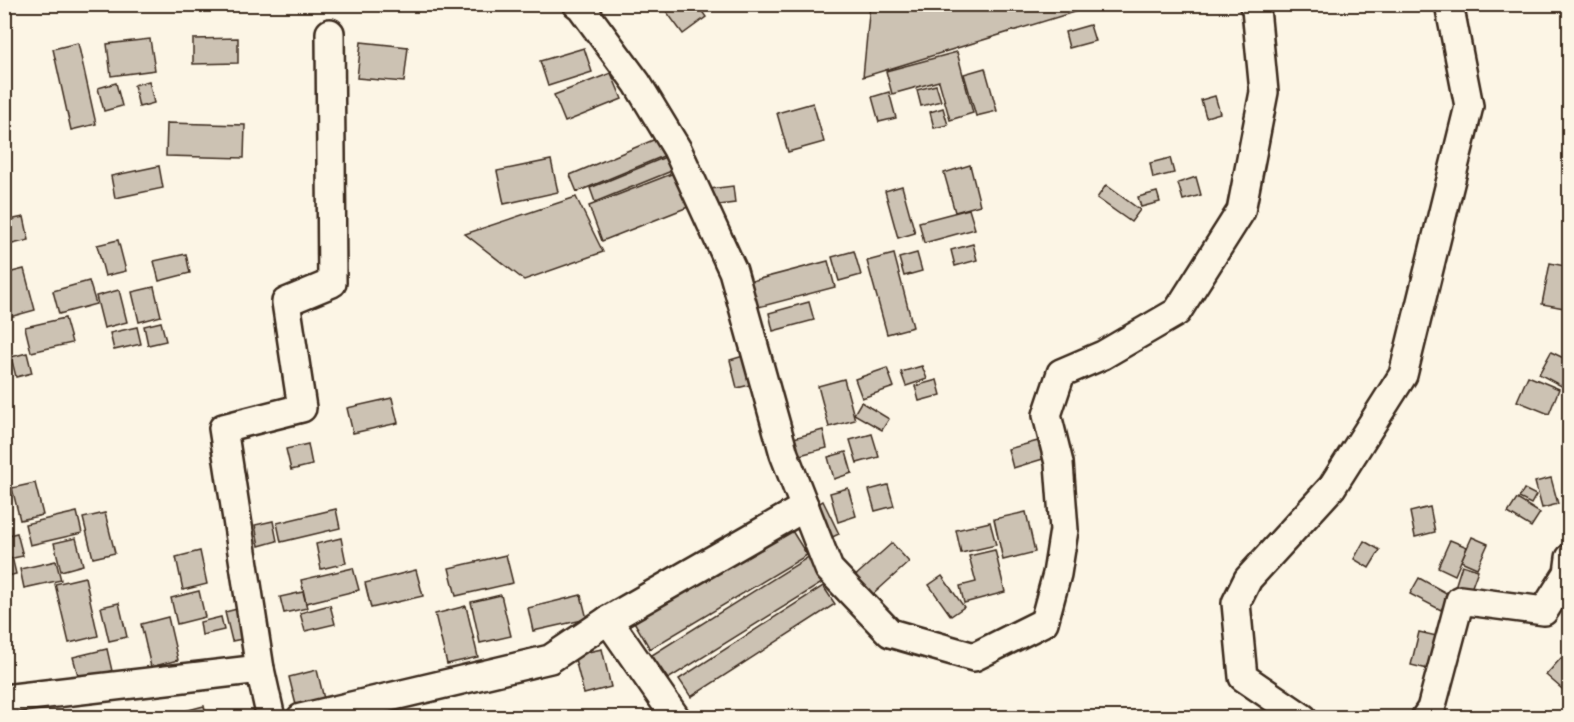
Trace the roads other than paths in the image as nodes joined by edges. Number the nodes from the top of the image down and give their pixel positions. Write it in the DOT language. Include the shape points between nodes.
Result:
graph roads {
  1 [pos="577,4"];
  2 [pos="1253,4"];
  3 [pos="1449,4"];
  4 [pos="330,33"];
  5 [pos="805,507"];
  6 [pos="1569,558"];
  7 [pos="608,620"];
  8 [pos="260,669"];
  9 [pos="4,699"];
  10 [pos="271,717"];
  11 [pos="301,717"];
  12 [pos="676,717"];
  13 [pos="1303,717"];
  14 [pos="1425,717"];
  1 -- 5 [label="street" via="637,83 677,149 733,272 784,454"];
  2 -- 5 [label="street" via="1264,92 1240,211 1177,312 1061,373 1047,415 1059,463 1064,530 1044,622 974,657 890,633 829,570"];
  3 -- 13 [label="street" via="1469,106 1403,375 1332,487 1248,579 1236,603 1242,676"];
  4 -- 8 [label="street" via="332,283 286,302 302,408 223,428"];
  5 -- 7 [label="street"];
  6 -- 14 [label="street" via="1568,573 1544,611 1460,600 1431,709"];
  7 -- 11 [label="street" via="550,659"];
  7 -- 12 [label="street"];
  8 -- 9 [label="street"];
  8 -- 10 [label="street"];
}
